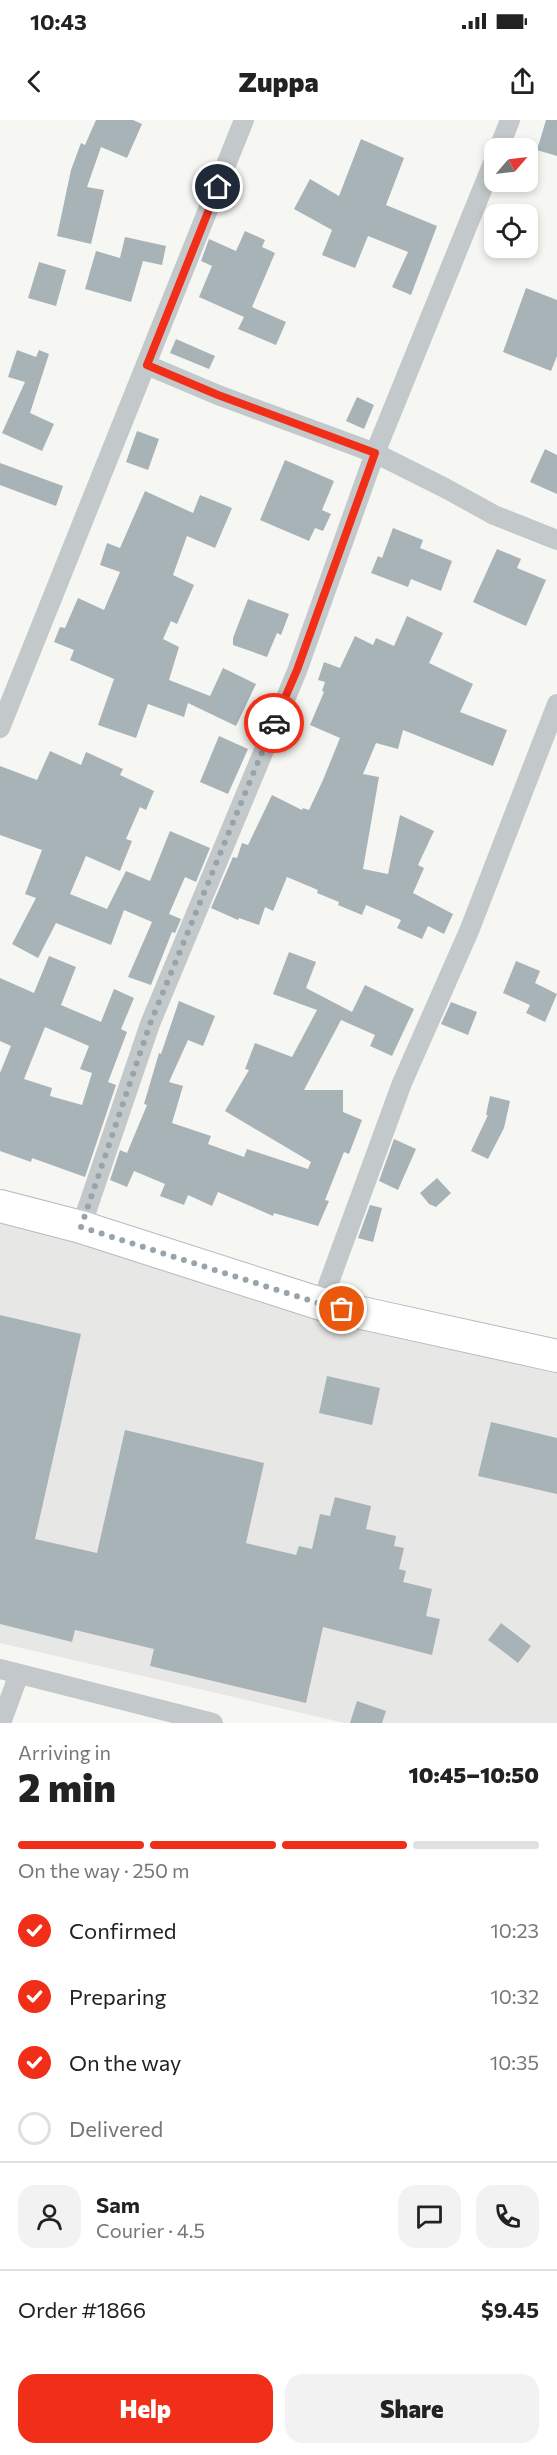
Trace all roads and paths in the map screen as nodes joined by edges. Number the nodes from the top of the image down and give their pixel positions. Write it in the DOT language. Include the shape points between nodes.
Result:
graph roads {
  1 [pos="244,120"];
  2 [pos="510,120"];
  3 [pos="503,138"];
  4 [pos="484,185"];
  5 [pos="147,365"];
  6 [pos="375,453"];
  7 [pos="557,540"];
  8 [pos="557,704"];
  9 [pos="0,728"];
  10 [pos="0,1206"];
  11 [pos="81,1227"];
  12 [pos="321,1304"];
  13 [pos="555,1351"];
  14 [pos="9,1671"];
  15 [pos="1,1723"];
  16 [pos="213,1723"];
  1 -- 5 [label="street"];
  2 -- 3 [label="street"];
  4 -- 6 [label="street"];
  5 -- 6 [label="street"];
  5 -- 9 [label="street"];
  6 -- 7 [label="street" via="494,515"];
  6 -- 11 [label="street" via="297,670 150,1024"];
  8 -- 12 [label="street" via="469,931 402,1083"];
  10 -- 11 [label="highway"];
  11 -- 12 [label="highway"];
  12 -- 13 [label="highway"];
  14 -- 15 [label="street"];
  14 -- 16 [label="street"];
}
